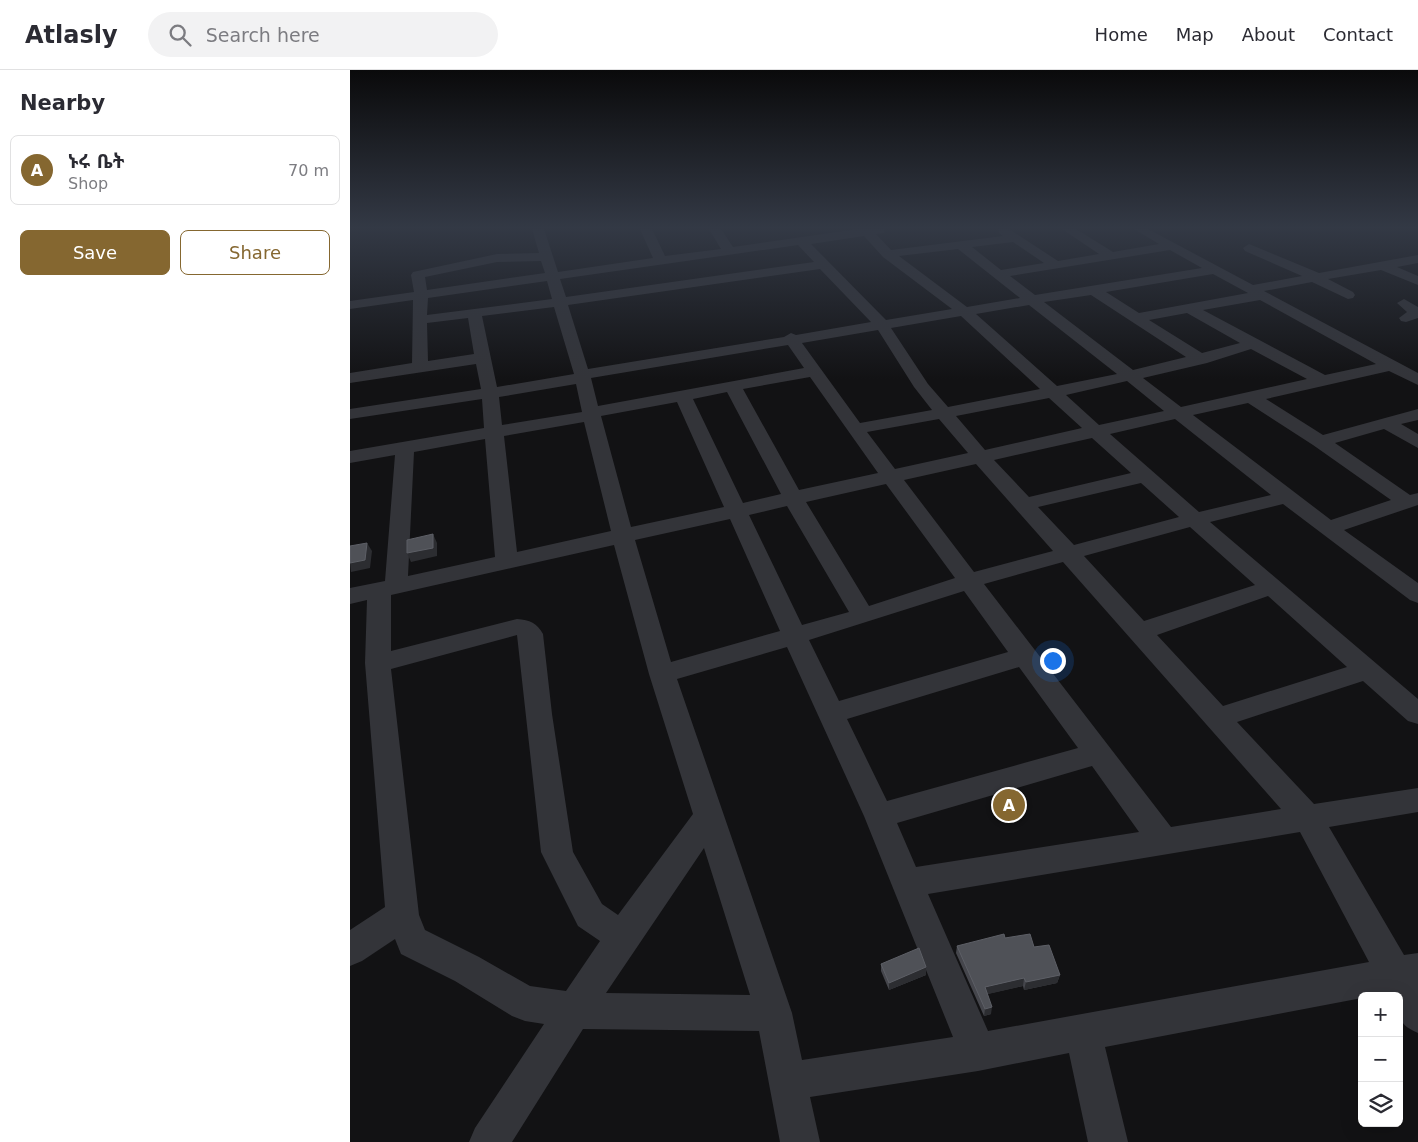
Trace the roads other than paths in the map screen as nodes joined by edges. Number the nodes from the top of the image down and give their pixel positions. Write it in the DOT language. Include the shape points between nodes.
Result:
graph roads {
  1 [pos="419,279"];
  2 [pos="529,279"];
  3 [pos="552,279"];
  4 [pos="720,279"];
  5 [pos="839,279"];
  6 [pos="921,279"];
  7 [pos="1006,279"];
  8 [pos="1160,279"];
  9 [pos="1232,279"];
  10 [pos="1317,279"];
  11 [pos="1093,290"];
  12 [pos="1257,292"];
  13 [pos="421,294"];
  14 [pos="1348,295"];
  15 [pos="1033,300"];
  16 [pos="1418,300"];
  17 [pos="560,302"];
  18 [pos="350,305"];
  19 [pos="1190,309"];
  20 [pos="474,312"];
  21 [pos="965,312"];
  22 [pos="1136,318"];
  23 [pos="1406,318"];
  24 [pos="419,320"];
  25 [pos="881,324"];
  26 [pos="790,338"];
  27 [pos="1253,344"];
  28 [pos="483,358"];
  29 [pos="1201,360"];
  30 [pos="1392,365"];
  31 [pos="420,367"];
  32 [pos="814,371"];
  33 [pos="1130,376"];
  34 [pos="582,377"];
  35 [pos="350,378"];
  36 [pos="1418,380"];
  37 [pos="1323,381"];
  38 [pos="733,387"];
  39 [pos="490,393"];
  40 [pos="1056,393"];
  41 [pos="683,396"];
  42 [pos="1253,398"];
  43 [pos="944,412"];
  44 [pos="593,413"];
  45 [pos="350,414"];
  46 [pos="1181,414"];
  47 [pos="1418,414"];
  48 [pos="1386,424"];
  49 [pos="855,429"];
  50 [pos="493,432"];
  51 [pos="1098,432"];
  52 [pos="1320,441"];
  53 [pos="1418,442"];
  54 [pos="405,448"];
  55 [pos="350,457"];
  56 [pos="982,457"];
  57 [pos="1145,476"];
  58 [pos="891,477"];
  59 [pos="1287,497"];
  60 [pos="793,498"];
  61 [pos="1412,500"];
  62 [pos="1023,504"];
  63 [pos="737,512"];
  64 [pos="1195,519"];
  65 [pos="1328,528"];
  66 [pos="623,537"];
  67 [pos="1066,554"];
  68 [pos="507,563"];
  69 [pos="969,581"];
  70 [pos="1272,587"];
  71 [pos="1414,588"];
  72 [pos="375,591"];
  73 [pos="863,616"];
  74 [pos="1138,632"];
  75 [pos="793,634"];
  76 [pos="1025,656"];
  77 [pos="378,663"];
  78 [pos="1367,670"];
  79 [pos="662,674"];
  80 [pos="832,713"];
  81 [pos="1418,714"];
  82 [pos="1216,718"];
  83 [pos="1098,753"];
  84 [pos="1418,800"];
  85 [pos="710,815"];
  86 [pos="878,816"];
  87 [pos="1306,818"];
  88 [pos="1164,841"];
  89 [pos="908,883"];
  90 [pos="402,915"];
  91 [pos="622,937"];
  92 [pos="350,949"];
  93 [pos="1406,973"];
  94 [pos="576,1011"];
  95 [pos="774,1013"];
  96 [pos="1418,1015"];
  97 [pos="1083,1033"];
  98 [pos="978,1052"];
  99 [pos="787,1082"];
  100 [pos="489,1142"];
  101 [pos="800,1142"];
  102 [pos="1108,1142"];
  1 -- 13 [label="street"];
  2 -- 13 [label="street"];
  3 -- 17 [label="street"];
  4 -- 17 [label="street"];
  5 -- 25 [label="street"];
  6 -- 21 [label="street"];
  7 -- 15 [label="street"];
  8 -- 11 [label="street"];
  9 -- 12 [label="street"];
  10 -- 12 [label="street"];
  10 -- 14 [label="street"];
  11 -- 15 [label="street"];
  11 -- 22 [label="street"];
  12 -- 19 [label="street"];
  12 -- 30 [label="street"];
  13 -- 18 [label="street"];
  13 -- 24 [label="street"];
  15 -- 21 [label="street"];
  15 -- 33 [label="street"];
  16 -- 23 [label="street" via="1404,303 1417,313"];
  17 -- 20 [label="street"];
  17 -- 34 [label="street"];
  19 -- 22 [label="street"];
  19 -- 27 [label="street"];
  20 -- 24 [label="street"];
  20 -- 28 [label="street"];
  21 -- 25 [label="street"];
  21 -- 40 [label="street"];
  22 -- 29 [label="street"];
  24 -- 31 [label="street"];
  25 -- 26 [label="street"];
  25 -- 43 [label="street" via="922,387"];
  26 -- 32 [label="street"];
  26 -- 34 [label="street"];
  27 -- 29 [label="street"];
  27 -- 37 [label="street"];
  28 -- 31 [label="street"];
  28 -- 39 [label="street"];
  29 -- 33 [label="street"];
  30 -- 36 [label="street"];
  30 -- 37 [label="street"];
  31 -- 35 [label="street"];
  32 -- 38 [label="street"];
  32 -- 49 [label="street"];
  33 -- 40 [label="street"];
  33 -- 46 [label="street"];
  34 -- 39 [label="street"];
  34 -- 44 [label="street"];
  37 -- 42 [label="street"];
  38 -- 41 [label="street"];
  38 -- 60 [label="street"];
  39 -- 45 [label="street"];
  39 -- 50 [label="street"];
  40 -- 43 [label="street"];
  40 -- 51 [label="street"];
  41 -- 44 [label="street"];
  41 -- 63 [label="street"];
  42 -- 46 [label="street"];
  42 -- 52 [label="street"];
  43 -- 49 [label="street"];
  43 -- 56 [label="street"];
  44 -- 50 [label="street"];
  44 -- 66 [label="street"];
  46 -- 51 [label="street"];
  46 -- 59 [label="street"];
  47 -- 48 [label="street"];
  48 -- 52 [label="street"];
  48 -- 53 [label="street"];
  49 -- 58 [label="street"];
  50 -- 54 [label="street"];
  50 -- 68 [label="street"];
  51 -- 56 [label="street"];
  51 -- 57 [label="street"];
  52 -- 61 [label="street"];
  54 -- 55 [label="street"];
  54 -- 72 [label="street"];
  56 -- 58 [label="street"];
  56 -- 62 [label="street"];
  57 -- 62 [label="street"];
  57 -- 64 [label="street"];
  58 -- 60 [label="street"];
  58 -- 69 [label="street"];
  59 -- 64 [label="street"];
  59 -- 65 [label="street"];
  60 -- 63 [label="street"];
  60 -- 73 [label="street"];
  61 -- 65 [label="street"];
  62 -- 67 [label="street"];
  63 -- 66 [label="street"];
  63 -- 75 [label="street"];
  64 -- 67 [label="street"];
  64 -- 70 [label="street"];
  65 -- 71 [label="street"];
  66 -- 68 [label="street"];
  66 -- 79 [label="street"];
  67 -- 69 [label="street"];
  67 -- 74 [label="street"];
  68 -- 72 [label="street"];
  69 -- 73 [label="street"];
  69 -- 76 [label="street"];
  70 -- 74 [label="street"];
  70 -- 78 [label="street"];
  72 -- 77 [label="street"];
  73 -- 75 [label="street"];
  74 -- 82 [label="street"];
  75 -- 79 [label="street"];
  75 -- 80 [label="street"];
  76 -- 80 [label="street"];
  76 -- 83 [label="street"];
  77 -- 90 [label="street"];
  77 -- 91 [label="street" via="517,628 525,628 531,634 538,714 557,852 590,915"];
  78 -- 81 [label="street"];
  78 -- 82 [label="street"];
  79 -- 85 [label="street"];
  80 -- 86 [label="street"];
  82 -- 87 [label="street"];
  83 -- 86 [label="street"];
  83 -- 88 [label="street"];
  84 -- 87 [label="street"];
  85 -- 91 [label="street"];
  85 -- 95 [label="street"];
  86 -- 89 [label="street"];
  87 -- 88 [label="street"];
  87 -- 93 [label="street"];
  88 -- 89 [label="street"];
  89 -- 98 [label="street"];
  90 -- 92 [label="street"];
  90 -- 94 [label="street" via="413,942 524,1003"];
  91 -- 94 [label="street"];
  93 -- 96 [label="street"];
  93 -- 97 [label="street"];
  94 -- 95 [label="street"];
  94 -- 100 [label="street"];
  95 -- 99 [label="street"];
  97 -- 98 [label="street"];
  97 -- 102 [label="street"];
  98 -- 99 [label="street"];
  99 -- 101 [label="street"];
}
